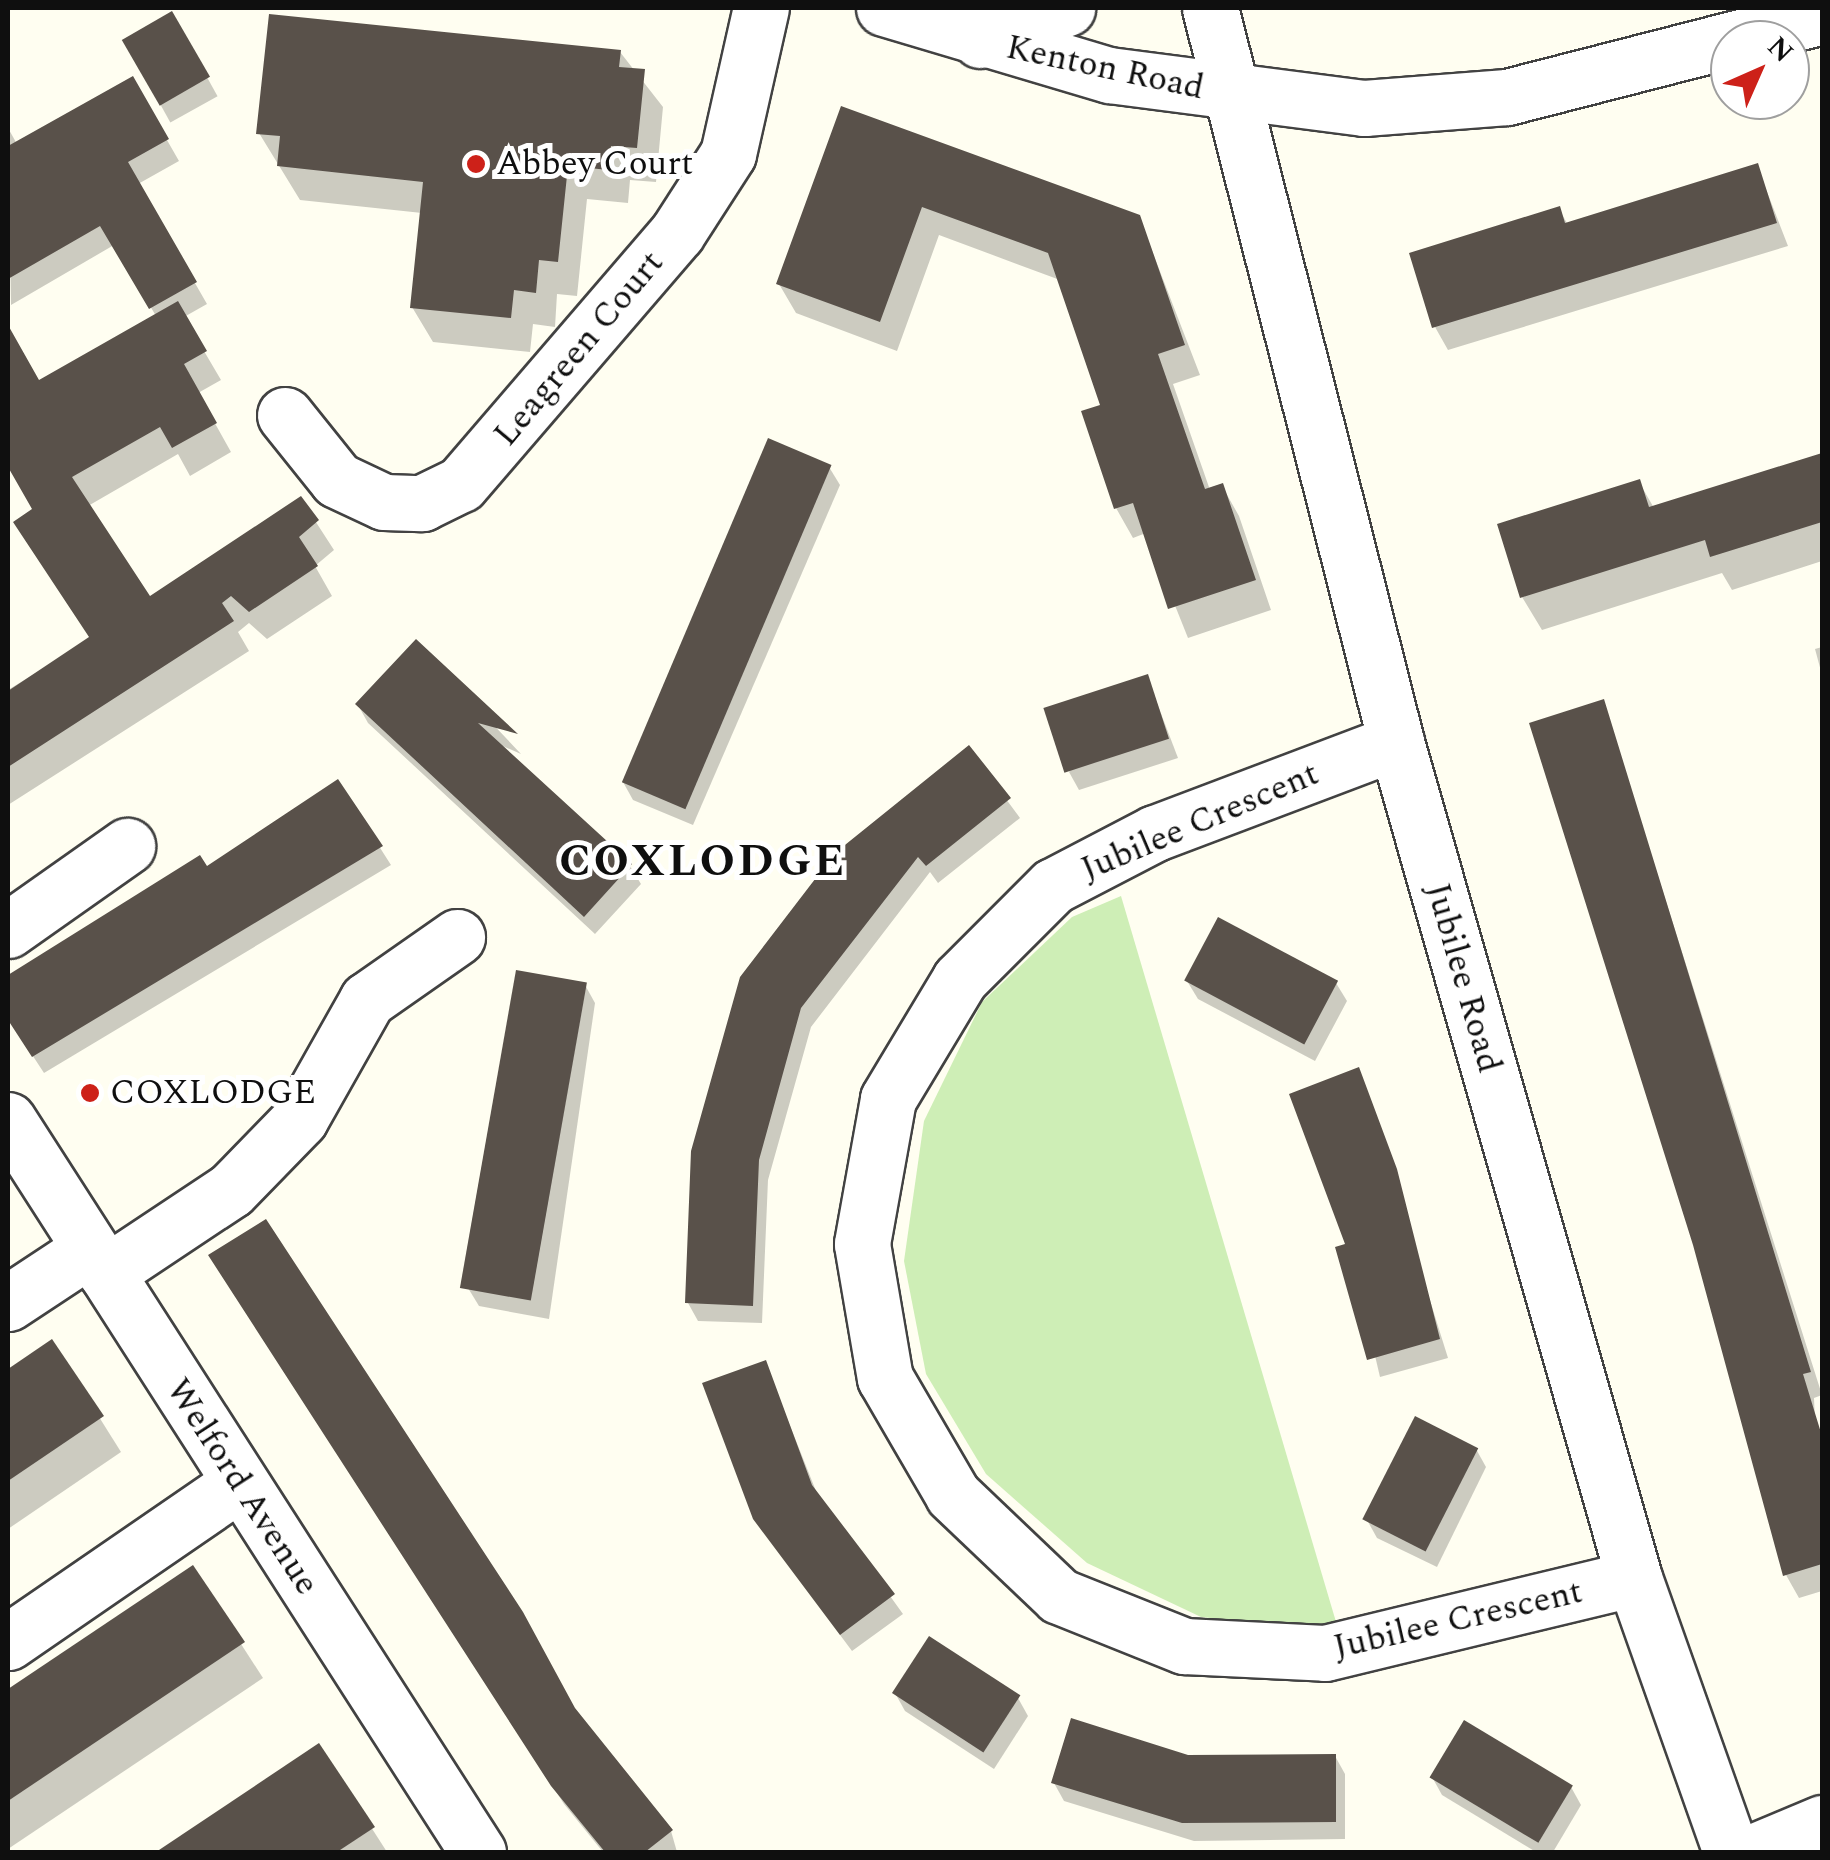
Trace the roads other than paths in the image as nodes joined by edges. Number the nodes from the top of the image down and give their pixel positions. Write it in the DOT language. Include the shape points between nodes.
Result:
graph roads {
  1 [pos="761,8"];
  2 [pos="884,8"];
  3 [pos="1067,8"];
  4 [pos="1210,8"];
  5 [pos="1822,16"];
  6 [pos="980,40"];
  7 [pos="1229,94"];
  8 [pos="284,414"];
  9 [pos="1396,742"];
  10 [pos="127,846"];
  11 [pos="8,930"];
  12 [pos="457,937"];
  13 [pos="8,1120"];
  14 [pos="98,1261"];
  15 [pos="8,1303"];
  16 [pos="239,1482"];
  17 [pos="1634,1578"];
  18 [pos="8,1642"];
  19 [pos="1822,1823"];
  20 [pos="464,1848"];
  21 [pos="1731,1852"];
  22 [pos="1754,1852"];
  1 -- 8 [label="street, Leagreen Court" via="728,154 677,234 461,484 422,503 384,502 337,480"];
  2 -- 6 [label="street, Kenton Road"];
  3 -- 6 [label="street, Kenton Road"];
  4 -- 7 [label="street, Jubilee Road"];
  5 -- 7 [label="street, Kenton Road" via="1507,97 1364,108"];
  6 -- 7 [label="street, Kenton Road" via="1109,75"];
  7 -- 9 [label="street, Jubilee Road"];
  9 -- 17 [label="street, Jubilee Road"];
  9 -- 17 [label="street, Jubilee Crescent" via="1154,833 1053,886 960,978 888,1100 862,1244 885,1378 952,1495 1059,1596 1184,1646 1325,1653"];
  10 -- 11 [label="street"];
  12 -- 14 [label="street" via="367,1000 300,1119 231,1190"];
  13 -- 14 [label="street, Welford Avenue"];
  14 -- 15 [label="street"];
  14 -- 16 [label="street, Welford Avenue"];
  16 -- 18 [label="street"];
  16 -- 20 [label="street, Welford Avenue"];
  17 -- 21 [label="street, Jubilee Road"];
  19 -- 22 [label="street"];
}
